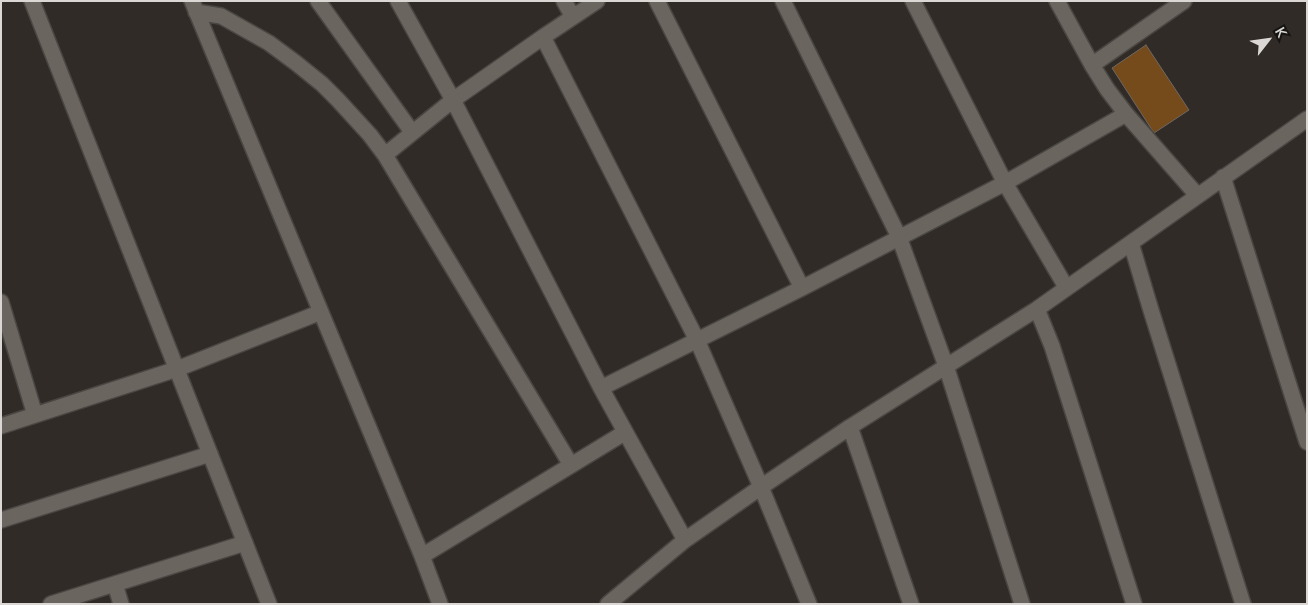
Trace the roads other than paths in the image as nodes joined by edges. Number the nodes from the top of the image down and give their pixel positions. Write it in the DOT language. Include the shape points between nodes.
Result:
graph roads {
  1 [pos="32,1"];
  2 [pos="318,1"];
  3 [pos="398,1"];
  4 [pos="564,1"];
  5 [pos="597,1"];
  6 [pos="657,1"];
  7 [pos="783,1"];
  8 [pos="913,1"];
  9 [pos="1057,1"];
  10 [pos="1184,1"];
  11 [pos="194,6"];
  12 [pos="573,17"];
  13 [pos="543,37"];
  14 [pos="1092,65"];
  15 [pos="453,100"];
  16 [pos="1126,114"];
  17 [pos="1307,119"];
  18 [pos="412,132"];
  19 [pos="385,155"];
  20 [pos="1223,177"];
  21 [pos="1005,183"];
  22 [pos="1197,195"];
  23 [pos="899,237"];
  24 [pos="1131,243"];
  25 [pos="1066,287"];
  26 [pos="802,288"];
  27 [pos="1,302"];
  28 [pos="1037,309"];
  29 [pos="321,312"];
  30 [pos="696,340"];
  31 [pos="946,366"];
  32 [pos="177,369"];
  33 [pos="601,388"];
  34 [pos="35,415"];
  35 [pos="1,426"];
  36 [pos="850,427"];
  37 [pos="624,432"];
  38 [pos="1307,442"];
  39 [pos="210,454"];
  40 [pos="571,465"];
  41 [pos="761,487"];
  42 [pos="1,520"];
  43 [pos="685,540"];
  44 [pos="245,543"];
  45 [pos="422,556"];
  46 [pos="115,584"];
  47 [pos="51,604"];
  48 [pos="121,604"];
  49 [pos="268,604"];
  50 [pos="440,604"];
  51 [pos="608,604"];
  52 [pos="809,604"];
  53 [pos="911,604"];
  54 [pos="1022,604"];
  55 [pos="1134,604"];
  56 [pos="1243,604"];
  1 -- 32 [label="street"];
  2 -- 18 [label="street"];
  3 -- 15 [label="street"];
  4 -- 12 [label="street"];
  5 -- 12 [label="street"];
  6 -- 26 [label="street"];
  7 -- 23 [label="street"];
  8 -- 21 [label="street"];
  9 -- 14 [label="street"];
  10 -- 14 [label="street"];
  11 -- 19 [label="street" via="221,16 296,62 338,100"];
  11 -- 29 [label="street"];
  12 -- 13 [label="street"];
  13 -- 15 [label="street"];
  13 -- 30 [label="street"];
  14 -- 16 [label="street"];
  15 -- 18 [label="street"];
  15 -- 33 [label="street"];
  16 -- 21 [label="street"];
  16 -- 22 [label="street"];
  17 -- 20 [label="street"];
  18 -- 19 [label="street"];
  19 -- 40 [label="street"];
  20 -- 22 [label="street"];
  20 -- 38 [label="street"];
  21 -- 23 [label="street"];
  21 -- 25 [label="street"];
  22 -- 24 [label="street"];
  23 -- 26 [label="street"];
  23 -- 31 [label="street"];
  24 -- 25 [label="street"];
  24 -- 56 [label="street"];
  25 -- 28 [label="street"];
  26 -- 30 [label="street"];
  27 -- 34 [label="street"];
  28 -- 31 [label="street"];
  28 -- 55 [label="street" via="1052,346"];
  29 -- 32 [label="street"];
  29 -- 45 [label="street"];
  30 -- 33 [label="street"];
  30 -- 41 [label="street"];
  31 -- 36 [label="street"];
  31 -- 54 [label="street"];
  32 -- 34 [label="street"];
  32 -- 39 [label="street"];
  33 -- 37 [label="street"];
  34 -- 35 [label="street"];
  36 -- 41 [label="street"];
  36 -- 53 [label="street"];
  37 -- 40 [label="street"];
  37 -- 43 [label="street"];
  39 -- 42 [label="street"];
  39 -- 44 [label="street"];
  40 -- 45 [label="street"];
  41 -- 43 [label="street"];
  41 -- 52 [label="street"];
  43 -- 51 [label="street"];
  44 -- 46 [label="street"];
  44 -- 49 [label="street"];
  45 -- 50 [label="street"];
  46 -- 47 [label="street"];
  46 -- 48 [label="street"];
}
